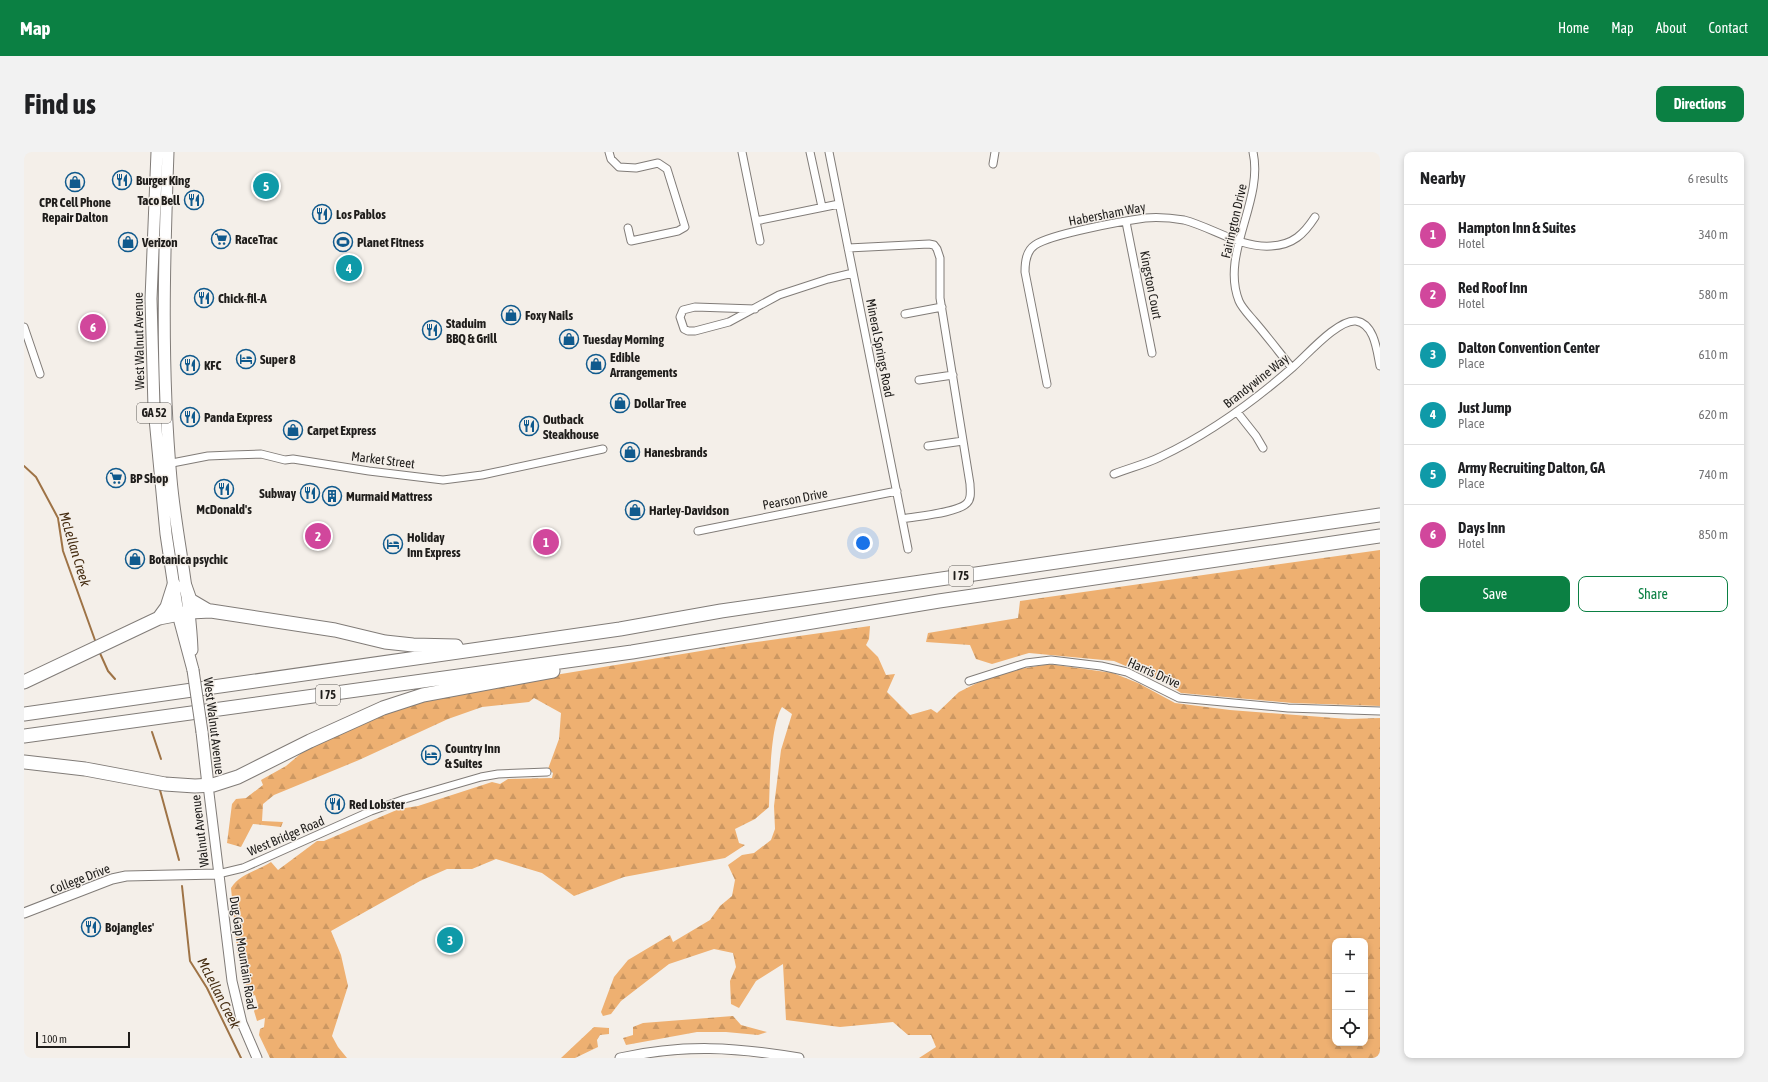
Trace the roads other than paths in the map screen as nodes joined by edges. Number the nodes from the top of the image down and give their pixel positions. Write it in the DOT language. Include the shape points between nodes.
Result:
graph roads {
  1 [pos="157,152"];
  2 [pos="168,152"];
  3 [pos="609,152"];
  4 [pos="742,152"];
  5 [pos="810,152"];
  6 [pos="829,152"];
  7 [pos="995,152"];
  8 [pos="1254,154"];
  9 [pos="993,164"];
  10 [pos="839,204"];
  11 [pos="822,207"];
  12 [pos="1315,217"];
  13 [pos="756,221"];
  14 [pos="1126,222"];
  15 [pos="628,228"];
  16 [pos="760,241"];
  17 [pos="1240,241"];
  18 [pos="848,248"];
  19 [pos="853,273"];
  20 [pos="164,278"];
  21 [pos="152,280"];
  22 [pos="942,308"];
  23 [pos="755,309"];
  24 [pos="905,314"];
  25 [pos="24,327"];
  26 [pos="1152,353"];
  27 [pos="1380,366"];
  28 [pos="1292,368"];
  29 [pos="40,374"];
  30 [pos="953,375"];
  31 [pos="919,380"];
  32 [pos="1047,384"];
  33 [pos="1237,412"];
  34 [pos="963,441"];
  35 [pos="928,446"];
  36 [pos="1263,448"];
  37 [pos="603,449"];
  38 [pos="170,464"];
  39 [pos="159,465"];
  40 [pos="1114,474"];
  41 [pos="896,491"];
  42 [pos="1380,515"];
  43 [pos="902,519"];
  44 [pos="698,531"];
  45 [pos="1380,536"];
  46 [pos="908,549"];
  47 [pos="180,586"];
  48 [pos="211,611"];
  49 [pos="184,613"];
  50 [pos="159,618"];
  51 [pos="486,649"];
  52 [pos="632,652"];
  53 [pos="969,681"];
  54 [pos="24,682"];
  55 [pos="1380,711"];
  56 [pos="24,714"];
  57 [pos="24,736"];
  58 [pos="24,762"];
  59 [pos="547,772"];
  60 [pos="208,785"];
  61 [pos="218,874"];
  62 [pos="24,913"];
  63 [pos="257,1058"];
  64 [pos="620,1058"];
  65 [pos="799,1058"];
  1 -- 21 [label="main road, West Walnut Avenue / GA 52"];
  2 -- 20 [label="main road, West Walnut Avenue / GA 52"];
  3 -- 15 [label="street" via="619,167 636,168 658,163 667,169 685,227 678,231 631,241"];
  4 -- 13 [label="street"];
  5 -- 11 [label="street"];
  6 -- 10 [label="street, Mineral Springs Road"];
  7 -- 9 [label="street"];
  8 -- 17 [label="street, Fairington Drive" via="1255,181"];
  10 -- 11 [label="street"];
  10 -- 18 [label="street, Mineral Springs Road"];
  11 -- 13 [label="street"];
  12 -- 17 [label="street, Habersham Way" via="1301,236 1291,241 1274,246 1259,246"];
  13 -- 16 [label="street"];
  14 -- 17 [label="street, Habersham Way" via="1157,218 1184,220"];
  14 -- 26 [label="street, Kingston Court"];
  14 -- 32 [label="street, Habersham Way" via="1049,238 1029,250 1025,260 1026,272"];
  17 -- 28 [label="street, Fairington Drive" via="1235,271 1235,290 1240,303"];
  18 -- 19 [label="street, Mineral Springs Road"];
  18 -- 22 [label="street" via="920,244 934,246 940,258"];
  19 -- 23 [label="street" via="779,294"];
  19 -- 41 [label="street, Mineral Springs Road"];
  20 -- 21 [label="street"];
  20 -- 38 [label="main road, West Walnut Avenue / GA 52" via="165,394"];
  21 -- 39 [label="main road, West Walnut Avenue / GA 52" via="152,368"];
  22 -- 24 [label="street"];
  22 -- 30 [label="street"];
  23 -- 23 [label="street" via="729,322 695,332 684,329 680,317 683,310 688,308"];
  25 -- 29 [label="street"];
  27 -- 28 [label="street, Brandywine Way" via="1369,329 1356,321 1332,330"];
  28 -- 33 [label="street, Brandywine Way"];
  30 -- 31 [label="street"];
  30 -- 34 [label="street"];
  33 -- 36 [label="street"];
  33 -- 40 [label="street, Brandywine Way" via="1159,458"];
  34 -- 35 [label="street"];
  34 -- 43 [label="street" via="970,484 967,504 954,510"];
  37 -- 38 [label="street, Market Street" via="486,474 443,480 285,460 261,454 208,456"];
  38 -- 39 [label="street, Market Street"];
  38 -- 47 [label="main road, West Walnut Avenue / GA 52"];
  39 -- 47 [label="main road, West Walnut Avenue / GA 52" via="165,527"];
  41 -- 43 [label="street, Mineral Springs Road"];
  41 -- 44 [label="street, Pearson Drive"];
  42 -- 51 [label="highway, I 75" via="721,611"];
  43 -- 46 [label="street, Mineral Springs Road"];
  45 -- 52 [label="highway, I 75" via="932,602"];
  47 -- 48 [label="highway" via="194,604"];
  47 -- 49 [label="main road, West Walnut Avenue / GA 52"];
  47 -- 50 [label="highway"];
  48 -- 49 [label="highway"];
  48 -- 51 [label="highway" via="335,630 385,642"];
  49 -- 50 [label="highway"];
  49 -- 60 [label="main road, West Walnut Avenue / GA 52, bridge"];
  50 -- 54 [label="highway"];
  51 -- 56 [label="highway, I 75"];
  52 -- 57 [label="highway, I 75"];
  52 -- 60 [label="highway" via="557,670 423,695 396,703 362,716 238,777"];
  53 -- 55 [label="street, Harris Drive" via="1026,663 1051,660 1127,672 1179,698 1288,708"];
  58 -- 60 [label="highway" via="85,769 165,784"];
  59 -- 61 [label="street, West Bridge Road" via="481,777 405,799 243,868"];
  60 -- 61 [label="street, Walnut Avenue"];
  61 -- 62 [label="street, College Drive" via="126,876"];
  61 -- 63 [label="street, Dug Gap Mountain Road" via="236,1002 248,1042"];
  64 -- 65 [label="street" via="660,1050 709,1048"];
}
